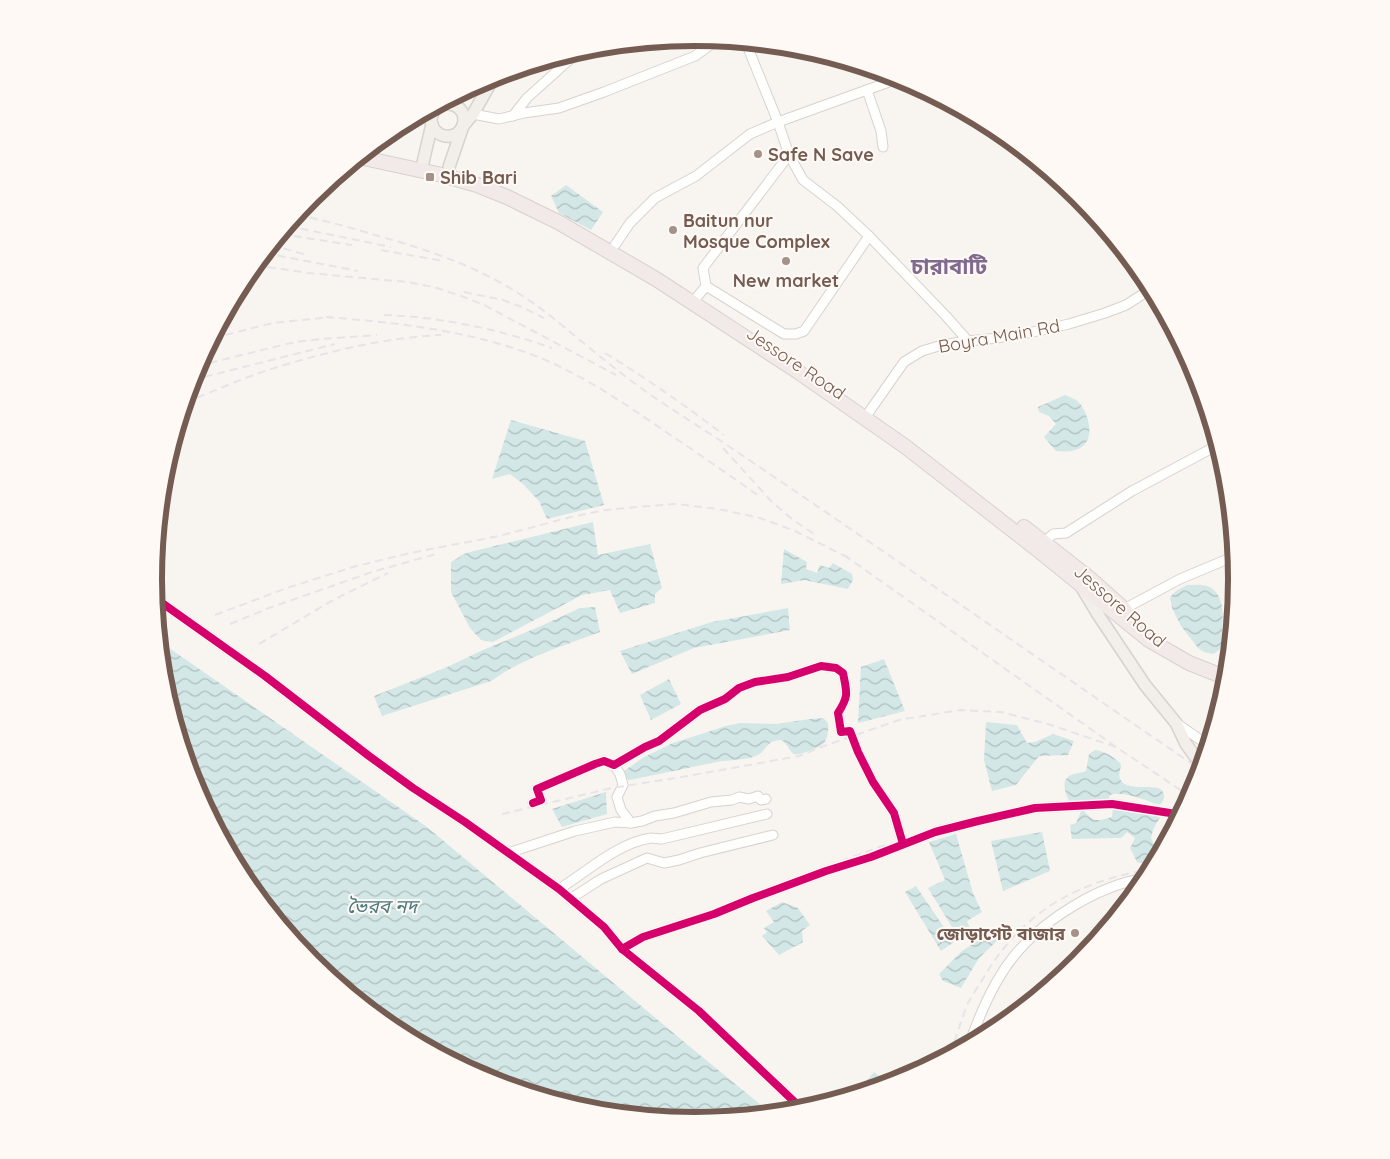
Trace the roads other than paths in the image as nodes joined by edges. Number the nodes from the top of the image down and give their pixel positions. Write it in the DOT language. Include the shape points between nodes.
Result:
graph roads {
  1 [pos="708,46"];
  2 [pos="749,49"];
  3 [pos="568,62"];
  4 [pos="887,83"];
  5 [pos="487,89"];
  6 [pos="867,90"];
  7 [pos="452,105"];
  8 [pos="473,114"];
  9 [pos="512,116"];
  10 [pos="430,118"];
  11 [pos="778,122"];
  12 [pos="462,128"];
  13 [pos="883,147"];
  14 [pos="375,152"];
  15 [pos="789,155"];
  16 [pos="367,158"];
  17 [pos="422,166"];
  18 [pos="449,167"];
  19 [pos="869,236"];
  20 [pos="615,245"];
  21 [pos="701,292"];
  22 [pos="1144,293"];
  23 [pos="968,341"];
  24 [pos="869,412"];
  25 [pos="1212,448"];
  26 [pos="1044,542"];
  27 [pos="1227,559"];
  28 [pos="1067,560"];
  29 [pos="1080,584"];
  30 [pos="163,603"];
  31 [pos="1124,609"];
  32 [pos="1179,657"];
  33 [pos="1219,676"];
  34 [pos="1176,723"];
  35 [pos="1203,741"];
  36 [pos="1197,759"];
  37 [pos="614,764"];
  38 [pos="766,799"];
  39 [pos="534,804"];
  40 [pos="768,814"];
  41 [pos="1170,814"];
  42 [pos="631,823"];
  43 [pos="773,835"];
  44 [pos="903,844"];
  45 [pos="508,853"];
  46 [pos="1135,880"];
  47 [pos="559,889"];
  48 [pos="570,899"];
  49 [pos="622,949"];
  50 [pos="973,1034"];
  51 [pos="796,1103"];
  1 -- 9 [label="street" via="695,56 559,108"];
  2 -- 11 [label="street"];
  3 -- 9 [label="street"];
  4 -- 6 [label="street"];
  5 -- 8 [label="main road"];
  6 -- 11 [label="street"];
  6 -- 13 [label="street"];
  7 -- 12 [label="main road" via="461,111"];
  8 -- 9 [label="street" via="499,119"];
  8 -- 12 [label="main road"];
  10 -- 12 [label="main road" via="437,132 445,136 454,135"];
  10 -- 17 [label="main road"];
  11 -- 15 [label="street"];
  11 -- 20 [label="street" via="750,134 696,176 655,198 630,223"];
  12 -- 18 [label="main road"];
  14 -- 17 [label="highway, Jessore Road"];
  15 -- 19 [label="street" via="803,180"];
  15 -- 21 [label="street" via="703,268"];
  16 -- 17 [label="highway"];
  17 -- 18 [label="highway, Jessore Road"];
  17 -- 29 [label="highway, Jessore Road" via="507,197 558,222 656,279 906,447"];
  18 -- 20 [label="highway, Jessore Road" via="509,188"];
  19 -- 21 [label="street" via="804,331 796,334 784,334"];
  19 -- 23 [label="street"];
  20 -- 21 [label="highway, Jessore Road"];
  21 -- 24 [label="highway, Jessore Road"];
  22 -- 23 [label="street, Boyra Main Rd" via="1126,305 1068,324"];
  23 -- 24 [label="street, Boyra Main Rd" via="935,347 904,362"];
  24 -- 26 [label="highway, Jessore Road"];
  25 -- 26 [label="street" via="1132,491 1066,533 1053,534"];
  26 -- 28 [label="highway, Jessore Road"];
  27 -- 31 [label="street" via="1180,579"];
  28 -- 29 [label="main road"];
  28 -- 31 [label="highway, Jessore Road"];
  29 -- 32 [label="highway, Jessore Road" via="1149,640"];
  29 -- 34 [label="main road" via="1145,685"];
  30 -- 45 [label="street" via="265,676 368,756"];
  31 -- 32 [label="highway, Jessore Road"];
  32 -- 33 [label="highway, Jessore Road"];
  34 -- 35 [label="street"];
  34 -- 36 [label="main road"];
  37 -- 39 [label="street" via="604,761 537,789 541,800"];
  37 -- 42 [label="street" via="624,785 617,797 621,810"];
  37 -- 44 [label="street" via="660,741 700,710 739,688 821,666 836,668 842,673 846,686 846,700 838,713 841,732 850,731 858,752 894,813"];
  38 -- 42 [label="street" via="739,797"];
  40 -- 47 [label="street" via="631,845 606,857"];
  41 -- 44 [label="street" via="1112,804 1035,808 935,832"];
  42 -- 45 [label="street" via="615,822 575,831"];
  43 -- 48 [label="street" via="664,863 647,858 602,879"];
  44 -- 49 [label="street" via="643,937"];
  45 -- 47 [label="street"];
  46 -- 50 [label="street" via="1098,893 1067,909 1039,931 1014,956 993,986"];
  47 -- 48 [label="street"];
  48 -- 49 [label="street" via="604,927"];
  49 -- 51 [label="street" via="699,1011"];
}
